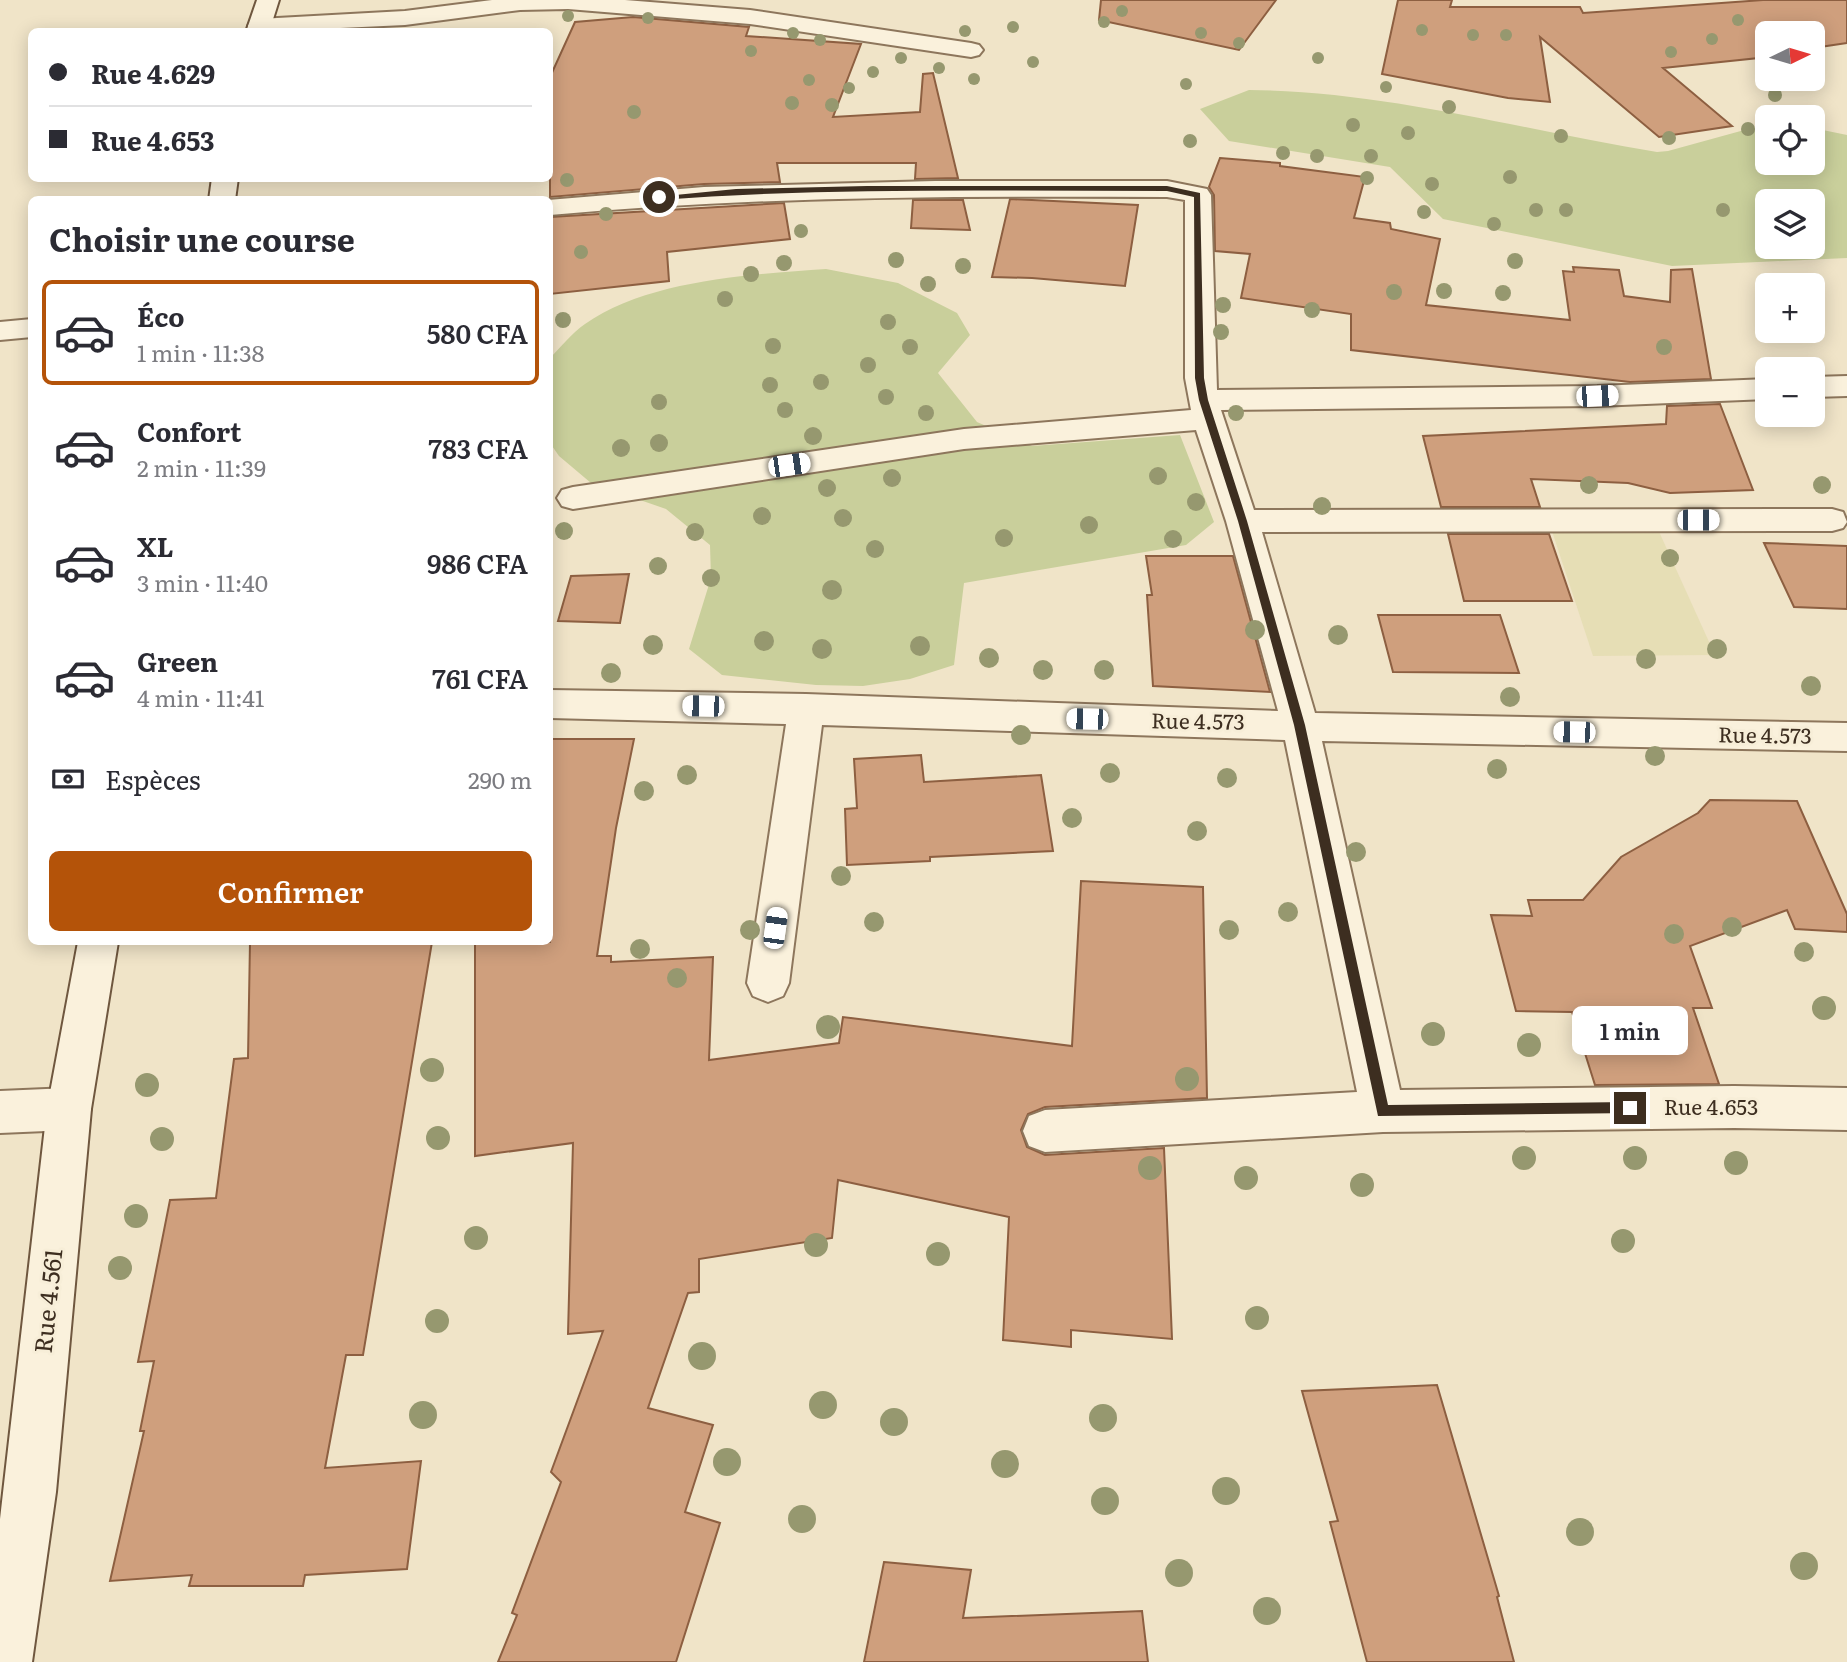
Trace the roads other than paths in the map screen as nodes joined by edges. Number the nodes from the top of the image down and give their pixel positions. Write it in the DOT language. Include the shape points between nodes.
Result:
graph roads {
  1 [pos="268,0"];
  2 [pos="258,28"];
  3 [pos="272,28"];
  4 [pos="971,50"];
  5 [pos="553,207"];
  6 [pos="28,328"];
  7 [pos="0,331"];
  8 [pos="1847,386"];
  9 [pos="1825,387"];
  10 [pos="1755,390"];
  11 [pos="1206,409"];
  12 [pos="573,498"];
  13 [pos="1832,520"];
  14 [pos="1242,521"];
  15 [pos="553,704"];
  16 [pos="806,708"];
  17 [pos="1300,725"];
  18 [pos="1847,737"];
  19 [pos="97,945"];
  20 [pos="768,983"];
  21 [pos="69,1109"];
  22 [pos="1847,1109"];
  23 [pos="1383,1111"];
  24 [pos="0,1112"];
  25 [pos="1045,1131"];
  26 [pos="5,1662"];
  1 -- 2 [label="street"];
  3 -- 4 [label="street" via="568,2 750,17"];
  5 -- 11 [label="street" via="736,192 867,188 1167,189 1198,195 1200,378"];
  6 -- 7 [label="street"];
  8 -- 9 [label="street"];
  10 -- 11 [label="street"];
  11 -- 12 [label="street" via="964,439"];
  11 -- 14 [label="street"];
  13 -- 14 [label="street"];
  14 -- 17 [label="street"];
  15 -- 16 [label="street, Rue 4.573"];
  16 -- 17 [label="street, Rue 4.573"];
  16 -- 20 [label="street"];
  17 -- 18 [label="street, Rue 4.573"];
  17 -- 23 [label="street"];
  19 -- 21 [label="street, Rue 4.561"];
  21 -- 24 [label="street"];
  21 -- 26 [label="street, Rue 4.561" via="30,1492"];
  22 -- 23 [label="street, Rue 4.653"];
  23 -- 25 [label="street, Rue 4.653"];
}
